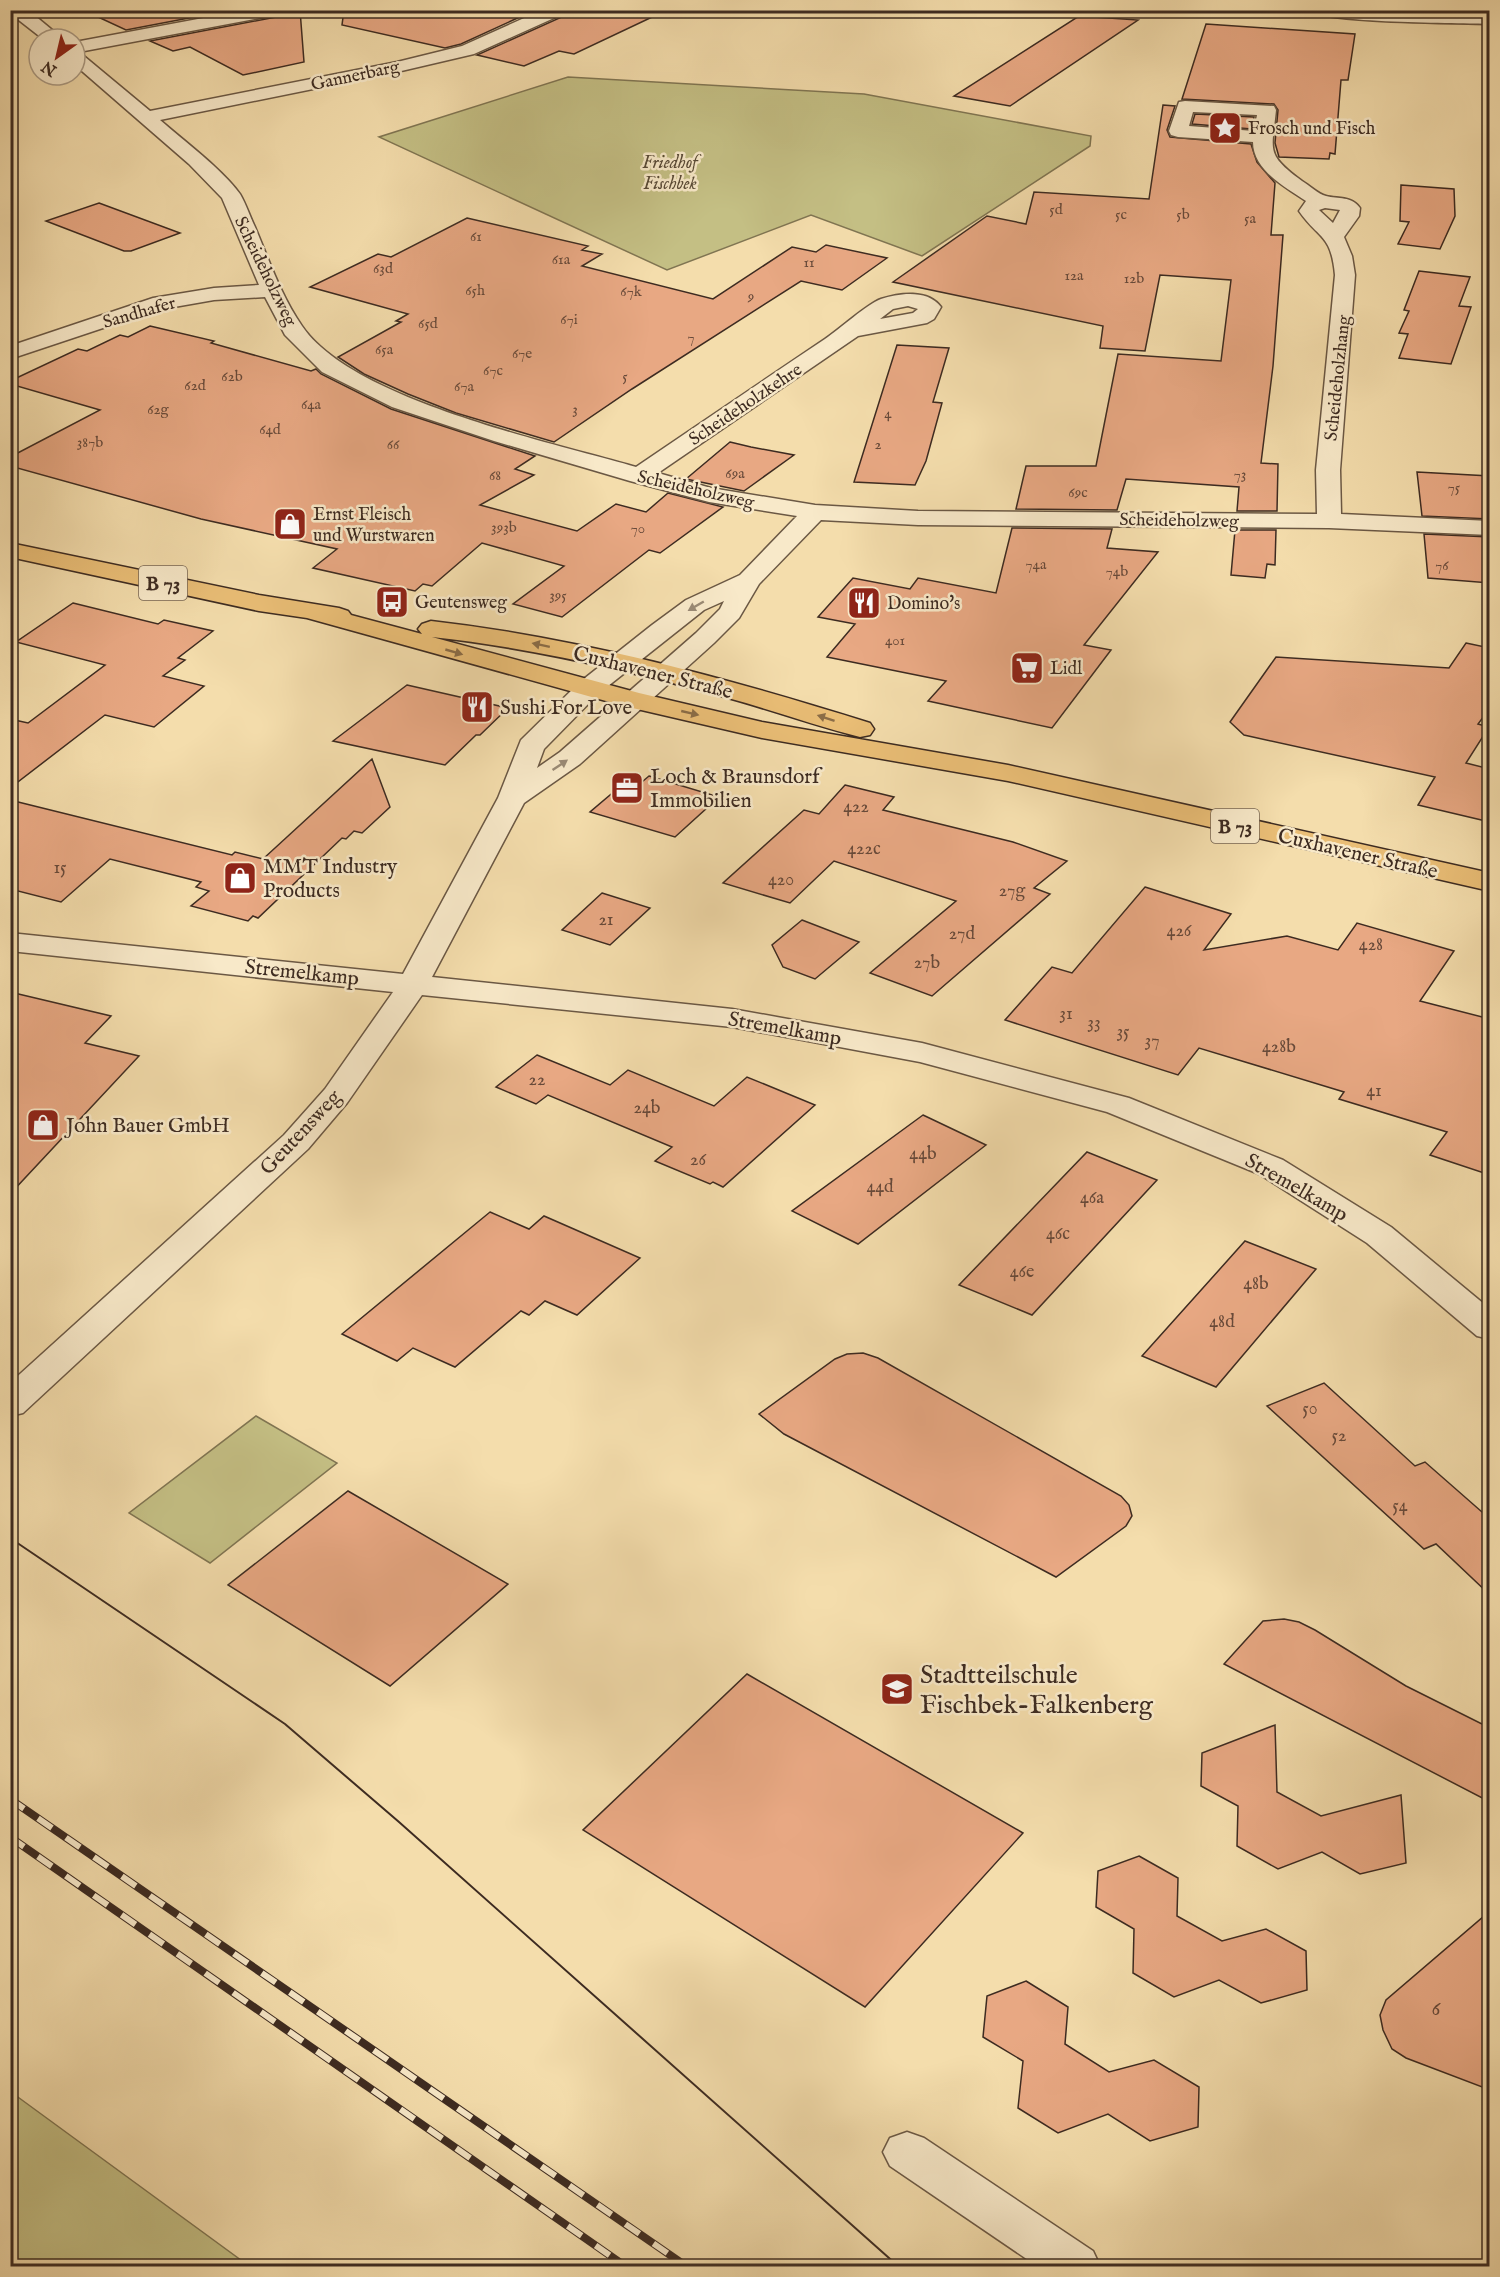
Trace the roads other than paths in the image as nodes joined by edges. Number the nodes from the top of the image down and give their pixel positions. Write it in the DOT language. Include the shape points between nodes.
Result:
graph roads {
  1 [pos="17,10"];
  2 [pos="276,10"];
  3 [pos="556,10"];
  4 [pos="1316,10"];
  5 [pos="1490,19"];
  6 [pos="39,27"];
  7 [pos="87,45"];
  8 [pos="87,66"];
  9 [pos="146,117"];
  10 [pos="1264,137"];
  11 [pos="1321,202"];
  12 [pos="1335,235"];
  13 [pos="272,290"];
  14 [pos="851,332"];
  15 [pos="10,353"];
  16 [pos="638,476"];
  17 [pos="815,512"];
  18 [pos="1329,522"];
  19 [pos="1490,528"];
  20 [pos="10,550"];
  21 [pos="748,580"];
  22 [pos="316,613"];
  23 [pos="619,663"];
  24 [pos="663,674"];
  25 [pos="589,688"];
  26 [pos="633,700"];
  27 [pos="981,768"];
  28 [pos="512,798"];
  29 [pos="1490,882"];
  30 [pos="10,942"];
  31 [pos="413,985"];
  32 [pos="1490,1328"];
  33 [pos="10,1404"];
  34 [pos="907,2152"];
  35 [pos="1076,2266"];
  1 -- 6 [label="street"];
  2 -- 7 [label="street"];
  3 -- 9 [label="street, Gannerbarg" via="468,50"];
  4 -- 5 [label="street"];
  8 -- 9 [label="street, Scheideholzweg"];
  9 -- 13 [label="street, Scheideholzweg" via="231,196"];
  10 -- 11 [label="street" via="1263,152 1269,163"];
  11 -- 12 [label="street, Scheideholzhang" via="1311,206 1310,211"];
  11 -- 12 [label="street" via="1336,202 1350,208 1349,216"];
  12 -- 18 [label="street, Scheideholzhang" via="1344,260 1345,294 1328,470"];
  13 -- 15 [label="street, Sandhafer" via="153,304"];
  13 -- 16 [label="street, Scheideholzweg" via="293,330 330,367 426,412"];
  14 -- 16 [label="street, Scheideholzkehre"];
  16 -- 17 [label="street, Scheideholzweg" via="719,497"];
  17 -- 18 [label="street, Scheideholzweg" via="918,518"];
  17 -- 21 [label="street"];
  18 -- 19 [label="street, Scheideholzweg"];
  20 -- 22 [label="main road, Cuxhavener Straße / B 73"];
  21 -- 23 [label="street, Geutensweg, one-way" via="695,605"];
  21 -- 24 [label="street, Geutensweg" via="730,613"];
  23 -- 22 [label="main road, Cuxhavener Straße / B 73, one-way" via="535,643"];
  22 -- 25 [label="main road, Cuxhavener Straße / B 73, one-way"];
  23 -- 24 [label="main road, Cuxhavener Straße / B 73"];
  23 -- 25 [label="street, Geutensweg"];
  24 -- 26 [label="street, Geutensweg"];
  27 -- 24 [label="main road, Cuxhavener Straße / B 73, one-way" via="786,706"];
  25 -- 26 [label="main road, Cuxhavener Straße / B 73"];
  25 -- 28 [label="street, Geutensweg" via="531,746"];
  26 -- 27 [label="main road, Cuxhavener Straße / B 73, one-way" via="762,730"];
  28 -- 26 [label="street, Geutensweg, one-way" via="570,758"];
  27 -- 29 [label="main road, Cuxhavener Straße / B 73"];
  28 -- 31 [label="street, Geutensweg"];
  30 -- 31 [label="street, Stremelkamp"];
  31 -- 32 [label="street, Stremelkamp" via="732,1017 922,1053 1118,1105 1271,1167 1379,1235"];
  31 -- 33 [label="street, Geutensweg" via="336,1096 296,1142"];
  34 -- 35 [label="street"];
}
